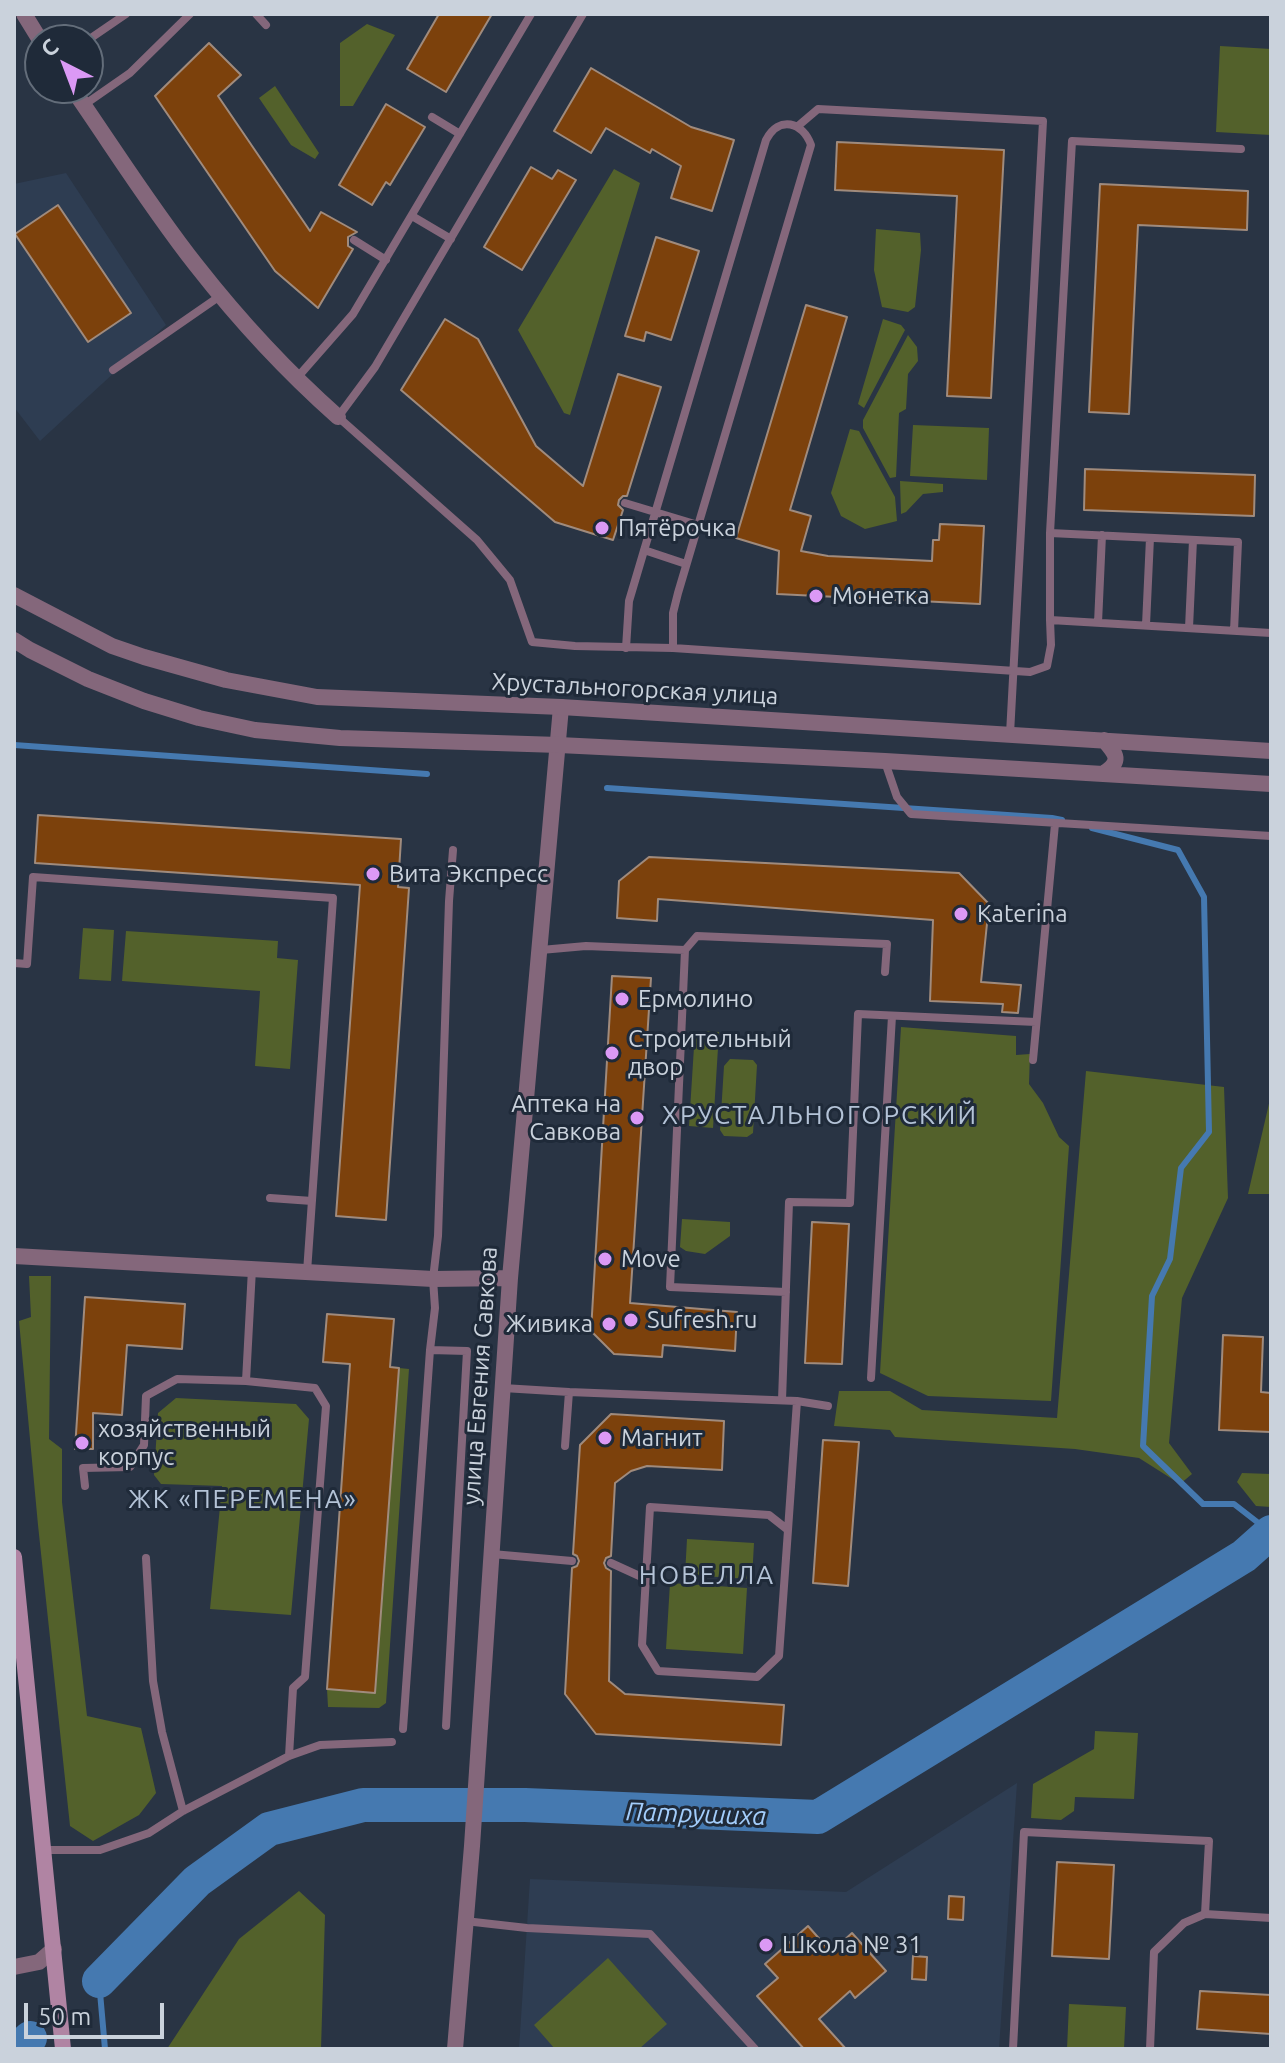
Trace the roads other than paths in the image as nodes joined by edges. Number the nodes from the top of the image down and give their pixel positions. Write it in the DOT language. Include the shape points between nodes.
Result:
graph roads {
  1 [pos="126,14"];
  2 [pos="190,14"];
  3 [pos="256,14"];
  4 [pos="531,14"];
  5 [pos="583,14"];
  6 [pos="266,25"];
  7 [pos="104,29"];
  8 [pos="84,105"];
  9 [pos="432,117"];
  10 [pos="798,126"];
  11 [pos="460,134"];
  12 [pos="1241,149"];
  13 [pos="412,216"];
  14 [pos="451,239"];
  15 [pos="354,240"];
  16 [pos="386,260"];
  17 [pos="220,296"];
  18 [pos="113,370"];
  19 [pos="296,379"];
  20 [pos="338,417"];
  21 [pos="625,503"];
  22 [pos="655,512"];
  23 [pos="698,525"];
  24 [pos="1050,533"];
  25 [pos="1102,535"];
  26 [pos="1150,538"];
  27 [pos="1193,540"];
  28 [pos="644,550"];
  29 [pos="686,564"];
  30 [pos="14,595"];
  31 [pos="1050,620"];
  32 [pos="1098,623"];
  33 [pos="1146,625"];
  34 [pos="1189,628"];
  35 [pos="1234,631"];
  36 [pos="1271,633"];
  37 [pos="14,640"];
  38 [pos="626,648"];
  39 [pos="673,648"];
  40 [pos="1014,672"];
  41 [pos="561,707"];
  42 [pos="1010,734"];
  43 [pos="1104,740"];
  44 [pos="559,745"];
  45 [pos="1271,751"];
  46 [pos="1271,759"];
  47 [pos="885,761"];
  48 [pos="1103,774"];
  49 [pos="1271,782"];
  50 [pos="1055,824"];
  51 [pos="1271,836"];
  52 [pos="453,850"];
  53 [pos="541,950"];
  54 [pos="685,950"];
  55 [pos="14,963"];
  56 [pos="885,972"];
  57 [pos="892,1016"];
  58 [pos="1036,1022"];
  59 [pos="1033,1060"];
  60 [pos="270,1198"];
  61 [pos="312,1201"];
  62 [pos="14,1256"];
  63 [pos="252,1269"];
  64 [pos="307,1272"];
  65 [pos="510,1278"];
  66 [pos="433,1279"];
  67 [pos="786,1292"];
  68 [pos="430,1350"];
  69 [pos="871,1378"];
  70 [pos="246,1381"];
  71 [pos="503,1388"];
  72 [pos="569,1392"];
  73 [pos="782,1400"];
  74 [pos="797,1401"];
  75 [pos="828,1406"];
  76 [pos="565,1446"];
  77 [pos="85,1486"];
  78 [pos="788,1530"];
  79 [pos="492,1554"];
  80 [pos="14,1557"];
  81 [pos="146,1558"];
  82 [pos="572,1561"];
  83 [pos="611,1563"];
  84 [pos="646,1579"];
  85 [pos="446,1726"];
  86 [pos="403,1729"];
  87 [pos="392,1742"];
  88 [pos="289,1756"];
  89 [pos="183,1811"];
  90 [pos="44,1850"];
  91 [pos="1205,1914"];
  92 [pos="1271,1918"];
  93 [pos="464,1921"];
  94 [pos="54,1949"];
  95 [pos="14,1967"];
  96 [pos="63,2049"];
  97 [pos="455,2049"];
  98 [pos="755,2049"];
  99 [pos="1013,2049"];
  100 [pos="1150,2049"];
  1 -- 7 [label="lane"];
  2 -- 8 [label="lane" via="130,73"];
  3 -- 6 [label="lane"];
  4 -- 11 [label="lane"];
  5 -- 14 [label="lane"];
  8 -- 17 [label="street"];
  9 -- 11 [label="lane"];
  10 -- 22 [label="lane" via="783,124 766,140"];
  10 -- 23 [label="lane" via="811,145"];
  10 -- 40 [label="lane" via="818,109 1043,121"];
  11 -- 13 [label="lane"];
  12 -- 24 [label="lane" via="1072,141"];
  13 -- 14 [label="lane"];
  13 -- 16 [label="lane"];
  14 -- 20 [label="lane" via="375,367"];
  15 -- 16 [label="lane"];
  16 -- 19 [label="lane" via="353,314"];
  17 -- 18 [label="lane"];
  17 -- 19 [label="street"];
  19 -- 20 [label="street"];
  20 -- 38 [label="lane" via="477,540 510,580 532,642"];
  21 -- 22 [label="lane"];
  22 -- 23 [label="lane"];
  22 -- 28 [label="lane"];
  23 -- 29 [label="lane"];
  24 -- 25 [label="lane"];
  24 -- 31 [label="lane"];
  25 -- 26 [label="lane"];
  25 -- 32 [label="lane"];
  26 -- 27 [label="lane"];
  26 -- 33 [label="lane"];
  27 -- 34 [label="lane"];
  27 -- 35 [label="lane" via="1238,542"];
  28 -- 29 [label="lane"];
  28 -- 38 [label="lane" via="629,601"];
  29 -- 39 [label="lane" via="673,613"];
  30 -- 41 [label="street, Хрустальногорская улица" via="112,646 226,680 317,697"];
  31 -- 32 [label="lane"];
  31 -- 40 [label="lane" via="1047,666"];
  32 -- 33 [label="lane"];
  33 -- 34 [label="lane"];
  34 -- 35 [label="lane"];
  35 -- 36 [label="lane"];
  37 -- 44 [label="street" via="144,701 255,730"];
  38 -- 39 [label="lane"];
  39 -- 40 [label="lane"];
  40 -- 42 [label="lane"];
  41 -- 42 [label="street, Хрустальногорская улица"];
  41 -- 44 [label="street, улица Евгения Савкова"];
  42 -- 43 [label="street, Хрустальногорская улица"];
  43 -- 45 [label="street, Хрустальногорская улица"];
  43 -- 48 [label="street" via="1116,761"];
  44 -- 47 [label="street"];
  44 -- 53 [label="street, улица Евгения Савкова"];
  46 -- 49 [label="street" via="1265,767"];
  47 -- 48 [label="street"];
  47 -- 50 [label="lane" via="897,797 911,814"];
  48 -- 49 [label="street"];
  50 -- 51 [label="lane"];
  50 -- 58 [label="lane"];
  52 -- 66 [label="lane"];
  53 -- 54 [label="lane"];
  53 -- 65 [label="street, улица Евгения Савкова"];
  54 -- 56 [label="lane" via="697,936 887,944"];
  54 -- 67 [label="lane" via="670,1287"];
  55 -- 61 [label="lane" via="27,964 33,877 333,898"];
  57 -- 58 [label="lane"];
  57 -- 67 [label="lane" via="858,1014 850,1203 789,1202"];
  57 -- 69 [label="lane"];
  58 -- 59 [label="lane"];
  60 -- 61 [label="lane"];
  61 -- 64 [label="lane"];
  62 -- 63 [label="street"];
  63 -- 64 [label="street"];
  63 -- 70 [label="lane"];
  64 -- 66 [label="street"];
  65 -- 66 [label="street"];
  65 -- 71 [label="street, улица Евгения Савкова"];
  66 -- 68 [label="lane"];
  67 -- 73 [label="lane"];
  68 -- 85 [label="lane" via="467,1351"];
  68 -- 86 [label="lane"];
  70 -- 77 [label="lane" via="177,1379 146,1396 144,1445 130,1467 83,1468"];
  70 -- 88 [label="lane" via="315,1388 326,1406 305,1677 293,1688"];
  71 -- 72 [label="lane"];
  71 -- 79 [label="street, улица Евгения Савкова"];
  72 -- 73 [label="lane"];
  72 -- 76 [label="lane"];
  73 -- 74 [label="lane"];
  74 -- 75 [label="lane"];
  74 -- 78 [label="lane"];
  78 -- 84 [label="lane" via="769,1515 650,1507"];
  78 -- 84 [label="lane" via="779,1656 757,1677 658,1671 642,1645"];
  79 -- 82 [label="lane"];
  79 -- 93 [label="street, улица Евгения Савкова"];
  80 -- 90 [label="main road"];
  81 -- 89 [label="lane" via="153,1681"];
  83 -- 84 [label="lane"];
  87 -- 88 [label="lane" via="320,1745"];
  88 -- 89 [label="lane"];
  89 -- 90 [label="lane" via="149,1833 100,1850"];
  90 -- 94 [label="main road"];
  91 -- 92 [label="lane"];
  91 -- 99 [label="lane" via="1209,1841 1024,1832"];
  91 -- 100 [label="lane" via="1184,1923 1154,1952"];
  93 -- 97 [label="street, улица Евгения Савкова"];
  93 -- 98 [label="lane" via="650,1934"];
  94 -- 95 [label="street" via="39,1962"];
  94 -- 96 [label="main road"];
}
